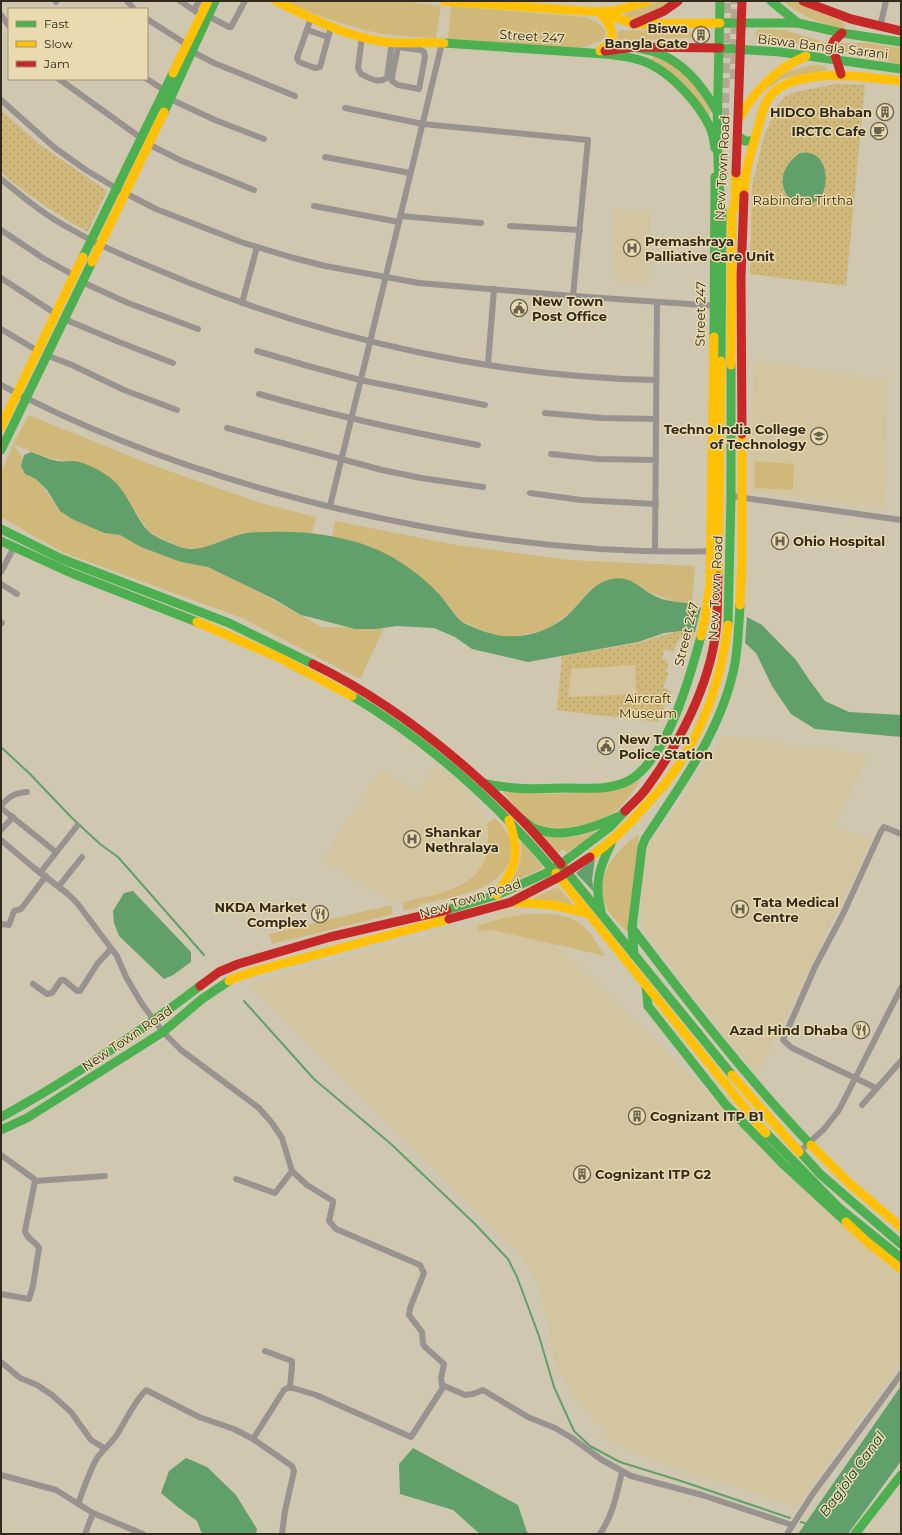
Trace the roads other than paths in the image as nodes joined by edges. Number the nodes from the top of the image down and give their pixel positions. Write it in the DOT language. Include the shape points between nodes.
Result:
graph roads {
  1 [pos="180,1"];
  2 [pos="199,1"];
  3 [pos="208,1"];
  4 [pos="215,1"];
  5 [pos="220,1"];
  6 [pos="244,1"];
  7 [pos="276,1"];
  8 [pos="444,1"];
  9 [pos="447,1"];
  10 [pos="648,1"];
  11 [pos="678,1"];
  12 [pos="720,1"];
  13 [pos="742,1"];
  14 [pos="772,1"];
  15 [pos="803,1"];
  16 [pos="886,1"];
  17 [pos="599,12"];
  18 [pos="1,15"];
  19 [pos="204,15"];
  20 [pos="311,18"];
  21 [pos="148,19"];
  22 [pos="720,23"];
  23 [pos="798,23"];
  24 [pos="634,24"];
  25 [pos="741,24"];
  26 [pos="8,25"];
  27 [pos="331,27"];
  28 [pos="880,27"];
  29 [pos="307,30"];
  30 [pos="901,31"];
  31 [pos="842,33"];
  32 [pos="362,36"];
  33 [pos="328,37"];
  34 [pos="901,42"];
  35 [pos="442,43"];
  36 [pos="396,44"];
  37 [pos="188,47"];
  38 [pos="634,48"];
  39 [pos="720,48"];
  40 [pos="741,49"];
  41 [pos="597,53"];
  42 [pos="806,56"];
  43 [pos="424,61"];
  44 [pos="838,61"];
  45 [pos="437,65"];
  46 [pos="901,69"];
  47 [pos="841,74"];
  48 [pos="60,80"];
  49 [pos="148,80"];
  50 [pos="901,81"];
  51 [pos="420,82"];
  52 [pos="432,84"];
  53 [pos="164,90"];
  54 [pos="295,96"];
  55 [pos="170,99"];
  56 [pos="1,100"];
  57 [pos="345,108"];
  58 [pos="718,114"];
  59 [pos="423,124"];
  60 [pos="738,132"];
  61 [pos="264,139"];
  62 [pos="144,141"];
  63 [pos="754,141"];
  64 [pos="325,157"];
  65 [pos="410,173"];
  66 [pos="1,179"];
  67 [pos="116,188"];
  68 [pos="254,190"];
  69 [pos="728,190"];
  70 [pos="124,193"];
  71 [pos="314,206"];
  72 [pos="727,212"];
  73 [pos="399,219"];
  74 [pos="481,223"];
  75 [pos="510,226"];
  76 [pos="1,230"];
  77 [pos="580,230"];
  78 [pos="91,240"];
  79 [pos="100,244"];
  80 [pos="257,247"];
  81 [pos="1,278"];
  82 [pos="385,278"];
  83 [pos="78,279"];
  84 [pos="494,289"];
  85 [pos="573,296"];
  86 [pos="657,302"];
  87 [pos="242,303"];
  88 [pos="717,306"];
  89 [pos="56,314"];
  90 [pos="64,319"];
  91 [pos="1,329"];
  92 [pos="198,329"];
  93 [pos="370,342"];
  94 [pos="256,351"];
  95 [pos="42,353"];
  96 [pos="173,363"];
  97 [pos="488,364"];
  98 [pos="360,380"];
  99 [pos="656,380"];
  100 [pos="1,385"];
  101 [pos="17,394"];
  102 [pos="259,394"];
  103 [pos="26,399"];
  104 [pos="485,405"];
  105 [pos="177,410"];
  106 [pos="545,413"];
  107 [pos="351,418"];
  108 [pos="656,419"];
  109 [pos="1,427"];
  110 [pos="226,428"];
  111 [pos="478,445"];
  112 [pos="2,447"];
  113 [pos="551,454"];
  114 [pos="341,459"];
  115 [pos="656,460"];
  116 [pos="483,487"];
  117 [pos="530,493"];
  118 [pos="731,496"];
  119 [pos="742,496"];
  120 [pos="656,504"];
  121 [pos="330,506"];
  122 [pos="901,520"];
  123 [pos="1,529"];
  124 [pos="1,541"];
  125 [pos="14,548"];
  126 [pos="655,551"];
  127 [pos="715,551"];
  128 [pos="1,572"];
  129 [pos="1,584"];
  130 [pos="17,594"];
  131 [pos="694,662"];
  132 [pos="704,678"];
  133 [pos="369,695"];
  134 [pos="364,704"];
  135 [pos="649,762"];
  136 [pos="653,778"];
  137 [pos="483,783"];
  138 [pos="27,792"];
  139 [pos="1,807"];
  140 [pos="622,815"];
  141 [pos="13,817"];
  142 [pos="521,819"];
  143 [pos="509,820"];
  144 [pos="77,826"];
  145 [pos="1,830"];
  146 [pos="901,834"];
  147 [pos="1,840"];
  148 [pos="612,840"];
  149 [pos="56,852"];
  150 [pos="82,857"];
  151 [pos="561,864"];
  152 [pos="553,870"];
  153 [pos="568,872"];
  154 [pos="43,875"];
  155 [pos="559,877"];
  156 [pos="59,886"];
  157 [pos="497,895"];
  158 [pos="511,902"];
  159 [pos="587,913"];
  160 [pos="603,916"];
  161 [pos="1,924"];
  162 [pos="632,928"];
  163 [pos="111,949"];
  164 [pos="634,955"];
  165 [pos="33,984"];
  166 [pos="646,985"];
  167 [pos="901,988"];
  168 [pos="154,1021"];
  169 [pos="163,1032"];
  170 [pos="901,1061"];
  171 [pos="856,1078"];
  172 [pos="876,1088"];
  173 [pos="862,1105"];
  174 [pos="1,1117"];
  175 [pos="1,1130"];
  176 [pos="809,1143"];
  177 [pos="801,1153"];
  178 [pos="1,1155"];
  179 [pos="292,1171"];
  180 [pos="105,1176"];
  181 [pos="236,1179"];
  182 [pos="35,1181"];
  183 [pos="901,1227"];
  184 [pos="901,1244"];
  185 [pos="901,1258"];
  186 [pos="901,1269"];
  187 [pos="1,1294"];
  188 [pos="265,1351"];
  189 [pos="1,1362"];
  190 [pos="901,1374"];
  191 [pos="444,1386"];
  192 [pos="290,1387"];
  193 [pos="253,1439"];
  194 [pos="104,1448"];
  195 [pos="622,1472"];
  196 [pos="901,1474"];
  197 [pos="1,1475"];
  198 [pos="78,1504"];
  199 [pos="93,1513"];
  200 [pos="792,1525"];
  201 [pos="86,1534"];
  202 [pos="143,1534"];
  203 [pos="282,1534"];
  204 [pos="600,1534"];
  205 [pos="787,1534"];
  206 [pos="855,1534"];
  1 -- 19 [label="street"];
  2 -- 19 [label="street"];
  3 -- 19 [label="street"];
  4 -- 19 [label="street"];
  5 -- 19 [label="street"];
  6 -- 19 [label="street" via="231,27"];
  7 -- 20 [label="street, Street 247"];
  8 -- 9 [label="street"];
  9 -- 17 [label="street"];
  10 -- 17 [label="street" via="618,10"];
  11 -- 24 [label="street"];
  12 -- 22 [label="street"];
  13 -- 25 [label="street, Biswa Bangla Sarani"];
  14 -- 23 [label="street"];
  15 -- 28 [label="street" via="851,20"];
  16 -- 28 [label="street"];
  17 -- 24 [label="street, Biswa Bangla Sarani"];
  17 -- 41 [label="street" via="608,20 612,38 607,46"];
  18 -- 26 [label="street"];
  19 -- 37 [label="street"];
  20 -- 27 [label="street, Street 247"];
  20 -- 29 [label="street"];
  21 -- 37 [label="street"];
  22 -- 24 [label="street, Biswa Bangla Sarani"];
  22 -- 25 [label="street, Biswa Bangla Sarani"];
  22 -- 39 [label="street"];
  23 -- 25 [label="street, Biswa Bangla Sarani"];
  23 -- 31 [label="street, Biswa Bangla Sarani"];
  25 -- 40 [label="street, Biswa Bangla Sarani"];
  27 -- 32 [label="street, Street 247"];
  27 -- 33 [label="street"];
  28 -- 30 [label="street"];
  29 -- 33 [label="street"];
  29 -- 33 [label="street" via="297,58 299,62 315,68 320,67"];
  31 -- 34 [label="street, Biswa Bangla Sarani"];
  31 -- 44 [label="street" via="833,42 832,51"];
  32 -- 36 [label="street, Street 247"];
  32 -- 36 [label="street" via="358,68 361,74 375,81 382,82 387,78"];
  35 -- 36 [label="street, Street 247"];
  35 -- 41 [label="street, Street 247"];
  35 -- 45 [label="street"];
  36 -- 43 [label="street" via="421,50 424,52"];
  36 -- 51 [label="street" via="392,81 398,85 418,89"];
  37 -- 53 [label="street"];
  37 -- 54 [label="street" via="214,62"];
  37 -- 55 [label="street"];
  38 -- 39 [label="street, Biswa Bangla Sarani"];
  38 -- 41 [label="street"];
  38 -- 58 [label="street" via="656,52 687,71 700,84"];
  39 -- 40 [label="street, Biswa Bangla Sarani"];
  39 -- 58 [label="street"];
  40 -- 42 [label="street, Biswa Bangla Sarani"];
  40 -- 60 [label="street, New Town Road"];
  41 -- 88 [label="street, Street 247" via="634,59 659,69 701,112 711,128 715,154"];
  42 -- 44 [label="street, Biswa Bangla Sarani"];
  42 -- 60 [label="street" via="778,70 763,83 740,117"];
  43 -- 45 [label="street"];
  43 -- 51 [label="street"];
  44 -- 46 [label="street, Biswa Bangla Sarani"];
  44 -- 47 [label="street"];
  45 -- 52 [label="street"];
  47 -- 50 [label="street"];
  47 -- 63 [label="street" via="800,80 785,85 771,95 764,105"];
  48 -- 62 [label="street"];
  49 -- 53 [label="street"];
  51 -- 52 [label="street"];
  52 -- 59 [label="street"];
  53 -- 62 [label="street"];
  55 -- 61 [label="street"];
  55 -- 62 [label="street"];
  56 -- 67 [label="street" via="55,148"];
  57 -- 59 [label="street"];
  58 -- 72 [label="street" via="719,186"];
  59 -- 65 [label="street"];
  59 -- 77 [label="street" via="588,140"];
  60 -- 63 [label="street" via="746,142"];
  60 -- 72 [label="street, New Town Road" via="735,204"];
  62 -- 67 [label="street"];
  62 -- 68 [label="street" via="182,161"];
  62 -- 70 [label="street"];
  63 -- 119 [label="street" via="743,194"];
  64 -- 65 [label="street"];
  65 -- 73 [label="street"];
  66 -- 78 [label="street" via="47,214"];
  67 -- 70 [label="street"];
  67 -- 78 [label="street"];
  69 -- 72 [label="street"];
  70 -- 79 [label="street"];
  70 -- 80 [label="street" via="156,210"];
  71 -- 73 [label="street"];
  72 -- 88 [label="street"];
  72 -- 118 [label="street, New Town Road"];
  73 -- 74 [label="street"];
  73 -- 82 [label="street"];
  75 -- 77 [label="street"];
  76 -- 83 [label="street"];
  77 -- 85 [label="street"];
  78 -- 79 [label="street"];
  78 -- 83 [label="street"];
  79 -- 83 [label="street"];
  79 -- 87 [label="street"];
  80 -- 82 [label="street" via="325,266"];
  80 -- 87 [label="street"];
  81 -- 89 [label="street"];
  82 -- 84 [label="street"];
  82 -- 93 [label="street"];
  83 -- 89 [label="street"];
  83 -- 90 [label="street"];
  83 -- 92 [label="street" via="128,303"];
  84 -- 85 [label="street"];
  84 -- 97 [label="street"];
  85 -- 86 [label="street"];
  86 -- 88 [label="street"];
  86 -- 99 [label="street"];
  87 -- 93 [label="street"];
  88 -- 127 [label="street"];
  89 -- 95 [label="street"];
  90 -- 95 [label="street"];
  90 -- 96 [label="street"];
  91 -- 95 [label="street"];
  93 -- 97 [label="street"];
  93 -- 98 [label="street"];
  94 -- 98 [label="street"];
  95 -- 101 [label="street"];
  95 -- 103 [label="street"];
  95 -- 105 [label="street" via="72,364 124,390"];
  97 -- 99 [label="street" via="590,377"];
  98 -- 104 [label="street"];
  98 -- 107 [label="street"];
  99 -- 108 [label="street"];
  100 -- 101 [label="street"];
  101 -- 103 [label="street"];
  101 -- 109 [label="street"];
  102 -- 107 [label="street"];
  103 -- 112 [label="street"];
  103 -- 121 [label="street" via="68,419 182,464 286,496"];
  106 -- 108 [label="street"];
  107 -- 111 [label="street" via="406,432"];
  107 -- 114 [label="street"];
  108 -- 115 [label="street"];
  110 -- 114 [label="street"];
  113 -- 115 [label="street" via="598,459"];
  114 -- 116 [label="street" via="408,475"];
  114 -- 121 [label="street"];
  115 -- 120 [label="street"];
  117 -- 120 [label="street" via="581,500"];
  118 -- 119 [label="street"];
  118 -- 148 [label="street, New Town Road" via="727,634 716,684 699,730 684,756 668,780"];
  119 -- 122 [label="street"];
  119 -- 162 [label="street" via="740,609 730,682 699,756 645,839"];
  120 -- 126 [label="street"];
  121 -- 126 [label="street" via="500,540"];
  123 -- 133 [label="street" via="62,559 229,623"];
  124 -- 125 [label="street"];
  125 -- 128 [label="street"];
  125 -- 134 [label="street" via="239,639"];
  126 -- 127 [label="street"];
  127 -- 131 [label="street, Street 247" via="705,618"];
  127 -- 132 [label="street, New Town Road" via="716,631"];
  129 -- 130 [label="street"];
  131 -- 132 [label="street"];
  131 -- 135 [label="street, Street 247" via="667,733"];
  132 -- 136 [label="street, New Town Road" via="678,741"];
  133 -- 134 [label="street"];
  133 -- 137 [label="street" via="423,733"];
  134 -- 143 [label="street" via="436,755"];
  135 -- 136 [label="street"];
  135 -- 137 [label="street, Street 247" via="629,780 610,787 527,789 502,788"];
  136 -- 140 [label="street, New Town Road"];
  137 -- 142 [label="street"];
  138 -- 139 [label="street" via="15,793 6,798"];
  139 -- 141 [label="street"];
  140 -- 142 [label="street" via="582,831 565,832 536,828"];
  140 -- 151 [label="street, New Town Road"];
  141 -- 145 [label="street"];
  141 -- 149 [label="street"];
  142 -- 151 [label="street"];
  143 -- 152 [label="street"];
  143 -- 157 [label="street" via="518,851 516,862"];
  144 -- 149 [label="street"];
  146 -- 171 [label="street" via="884,827 881,831 783,1040 792,1048"];
  147 -- 154 [label="street"];
  148 -- 153 [label="street, New Town Road"];
  148 -- 160 [label="street" via="597,878 597,894"];
  149 -- 154 [label="street"];
  150 -- 156 [label="street"];
  151 -- 152 [label="street, New Town Road"];
  151 -- 153 [label="street"];
  152 -- 155 [label="street"];
  152 -- 157 [label="street, New Town Road"];
  153 -- 155 [label="street, New Town Road"];
  153 -- 160 [label="street"];
  154 -- 156 [label="street"];
  154 -- 161 [label="street" via="21,909 14,911 9,925"];
  155 -- 158 [label="street, New Town Road"];
  155 -- 159 [label="street"];
  156 -- 163 [label="street" via="77,903"];
  157 -- 168 [label="street, New Town Road" via="439,913 330,937 238,964 220,972"];
  158 -- 159 [label="street" via="553,906"];
  158 -- 169 [label="street, New Town Road" via="234,978 202,999"];
  159 -- 166 [label="street"];
  160 -- 164 [label="street"];
  162 -- 164 [label="street"];
  162 -- 176 [label="street" via="730,1052"];
  163 -- 165 [label="street" via="98,963 80,991 77,992 64,980 61,980 52,993 47,994"];
  163 -- 168 [label="street"];
  164 -- 177 [label="street" via="746,1092"];
  166 -- 185 [label="street" via="756,1122 843,1211"];
  166 -- 186 [label="street" via="648,1006 726,1105 784,1165 866,1241"];
  167 -- 171 [label="street"];
  168 -- 169 [label="street"];
  168 -- 174 [label="street, New Town Road" via="41,1096"];
  169 -- 175 [label="street, New Town Road" via="27,1118"];
  169 -- 179 [label="street" via="181,1050 259,1108 282,1138"];
  170 -- 172 [label="street"];
  171 -- 172 [label="street"];
  171 -- 176 [label="street" via="839,1110"];
  172 -- 173 [label="street"];
  176 -- 177 [label="street"];
  176 -- 183 [label="street" via="864,1198"];
  177 -- 184 [label="street" via="826,1179"];
  178 -- 182 [label="street"];
  179 -- 181 [label="street" via="275,1193"];
  179 -- 191 [label="street" via="306,1185 333,1201 329,1221 336,1229 420,1265 424,1271 409,1316 422,1332 425,1347 444,1364 441,1378"];
  180 -- 182 [label="street"];
  182 -- 187 [label="street" via="25,1231 28,1238 39,1248 30,1297 27,1299"];
  188 -- 192 [label="street" via="292,1361"];
  189 -- 194 [label="street" via="20,1378 52,1395 71,1412 91,1440"];
  190 -- 200 [label="street"];
  191 -- 192 [label="street" via="411,1437 316,1395"];
  191 -- 195 [label="street" via="465,1395 483,1390 528,1417 556,1428"];
  192 -- 193 [label="street" via="284,1390"];
  193 -- 194 [label="street" via="234,1429 199,1417 146,1390 115,1438"];
  193 -- 203 [label="street" via="292,1466 294,1471"];
  194 -- 198 [label="street" via="90,1472"];
  195 -- 200 [label="street"];
  195 -- 204 [label="street" via="612,1512"];
  196 -- 206 [label="street"];
  197 -- 198 [label="street" via="56,1490"];
  198 -- 199 [label="street"];
  199 -- 201 [label="street"];
  199 -- 202 [label="street"];
  200 -- 205 [label="street"];
}
